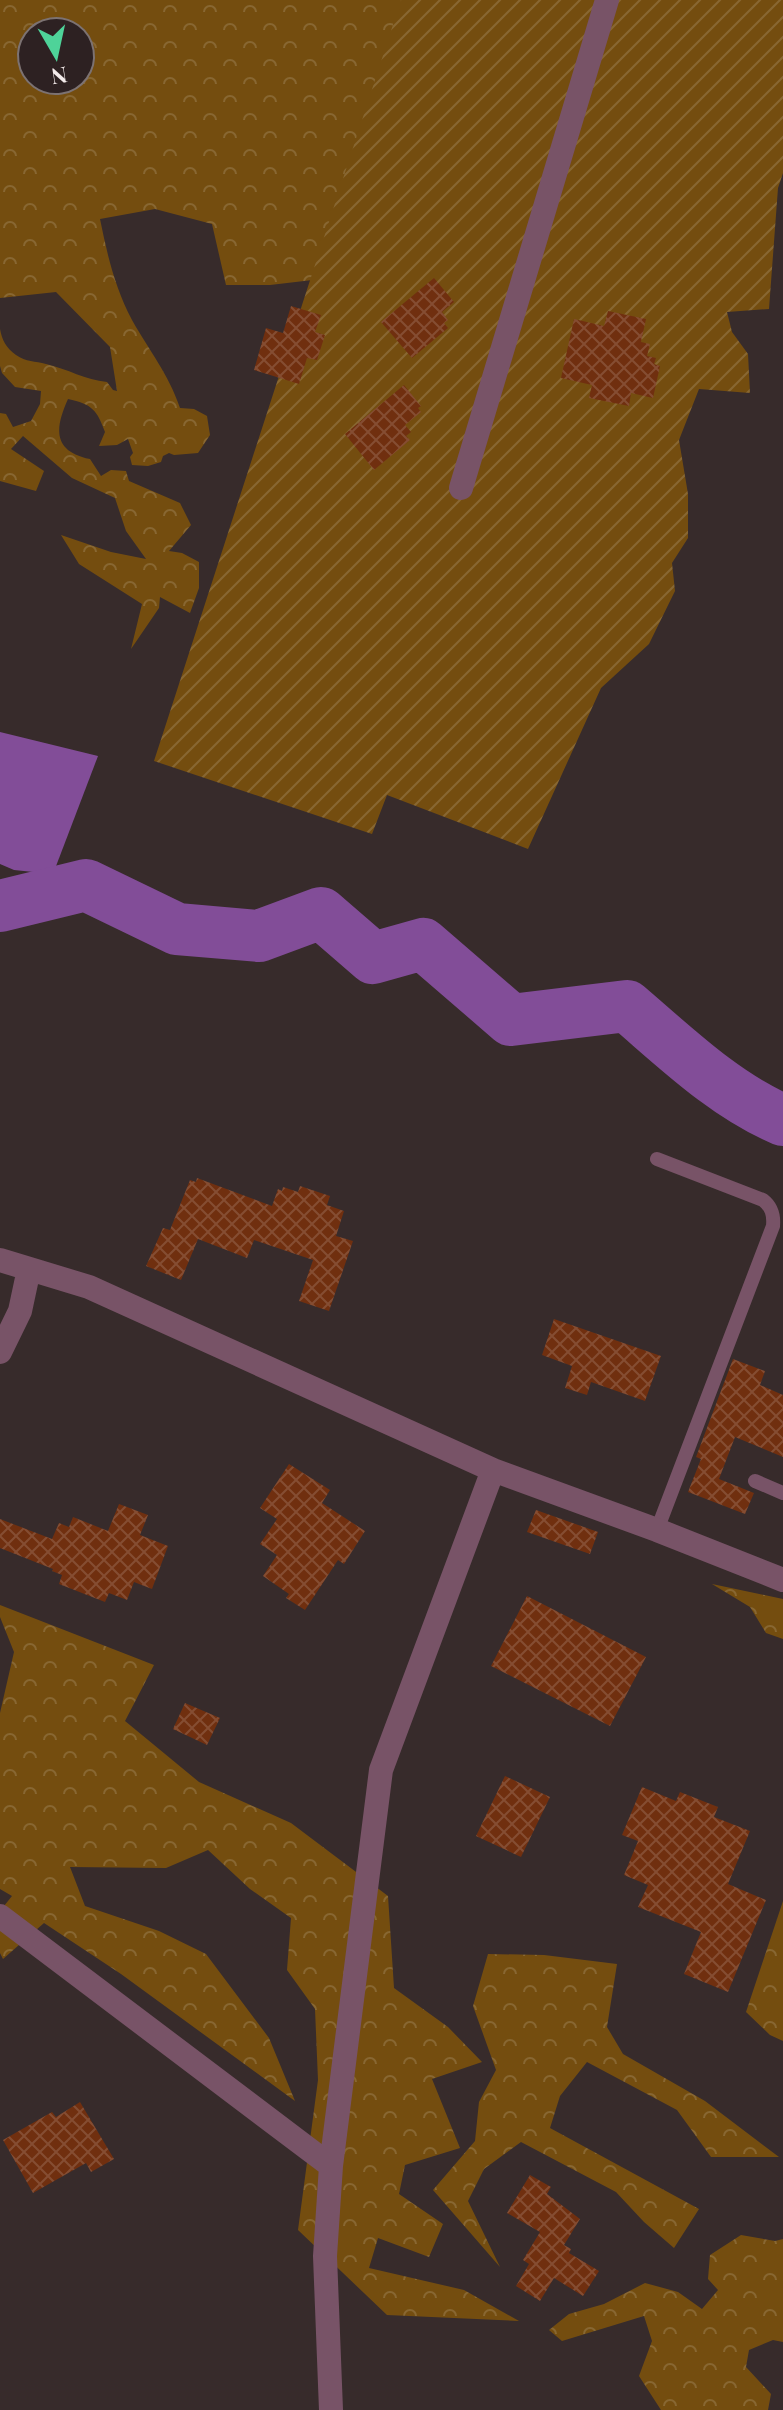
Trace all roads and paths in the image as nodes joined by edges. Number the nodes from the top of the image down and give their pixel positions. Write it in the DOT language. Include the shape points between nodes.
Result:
graph roads {
  1 [pos="607,0"];
  2 [pos="461,488"];
  3 [pos="657,1159"];
  4 [pos="0,1260"];
  5 [pos="29,1269"];
  6 [pos="0,1352"];
  7 [pos="493,1470"];
  8 [pos="755,1481"];
  9 [pos="783,1493"];
  10 [pos="657,1530"];
  11 [pos="783,1580"];
  12 [pos="0,1916"];
  13 [pos="331,2166"];
  14 [pos="331,2410"];
  1 -- 2 [label="street"];
  3 -- 10 [label="lane" via="763,1200 773,1226"];
  4 -- 5 [label="street"];
  5 -- 6 [label="street" via="20,1311"];
  5 -- 7 [label="street" via="89,1287"];
  7 -- 10 [label="street"];
  7 -- 13 [label="street" via="381,1770"];
  8 -- 9 [label="lane"];
  10 -- 11 [label="street"];
  12 -- 13 [label="street"];
  13 -- 14 [label="street" via="325,2256"];
}
